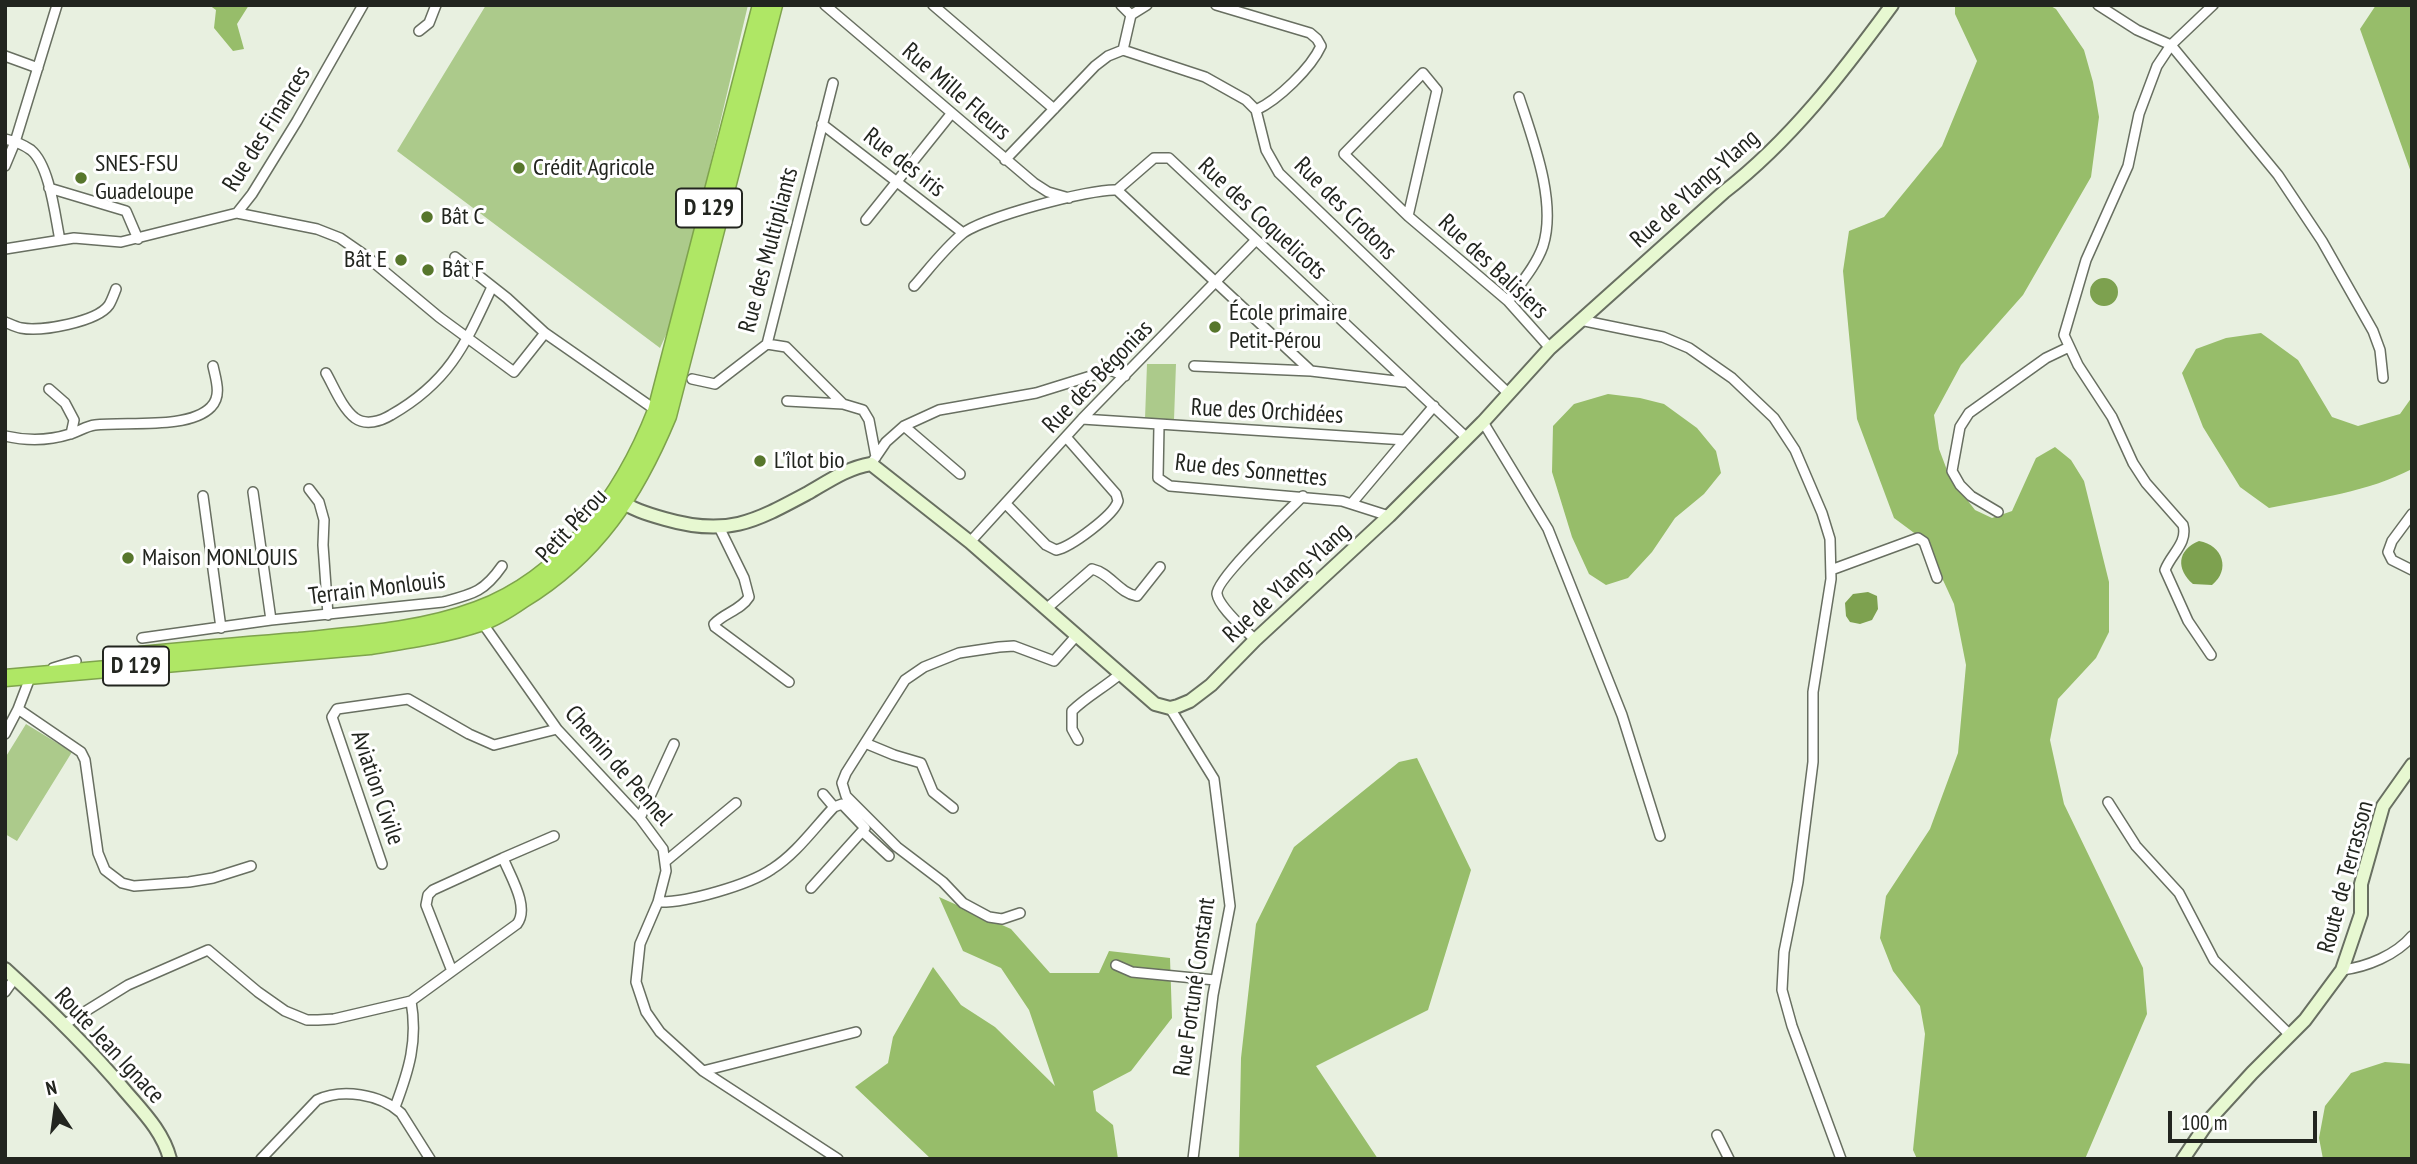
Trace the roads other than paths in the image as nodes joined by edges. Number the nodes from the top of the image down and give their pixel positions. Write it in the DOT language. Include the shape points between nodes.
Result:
graph roads {
  1 [pos="57,5"];
  2 [pos="363,5"];
  3 [pos="436,5"];
  4 [pos="761,5"];
  5 [pos="774,5"];
  6 [pos="825,5"];
  7 [pos="933,5"];
  8 [pos="1121,5"];
  9 [pos="1147,5"];
  10 [pos="1216,5"];
  11 [pos="1892,5"];
  12 [pos="2098,5"];
  13 [pos="2213,5"];
  14 [pos="1131,15"];
  15 [pos="419,31"];
  16 [pos="2171,45"];
  17 [pos="1124,50"];
  18 [pos="5,56"];
  19 [pos="38,68"];
  20 [pos="833,83"];
  21 [pos="1519,97"];
  22 [pos="1054,110"];
  23 [pos="1256,110"];
  24 [pos="951,114"];
  25 [pos="822,124"];
  26 [pos="10,140"];
  27 [pos="1005,160"];
  28 [pos="5,166"];
  29 [pos="896,181"];
  30 [pos="49,188"];
  31 [pos="1117,190"];
  32 [pos="1069,198"];
  33 [pos="237,213"];
  34 [pos="1408,216"];
  35 [pos="866,220"];
  36 [pos="963,233"];
  37 [pos="138,239"];
  38 [pos="60,240"];
  39 [pos="1256,240"];
  40 [pos="5,249"];
  41 [pos="455,257"];
  42 [pos="1215,283"];
  43 [pos="492,286"];
  44 [pos="914,286"];
  45 [pos="116,289"];
  46 [pos="1507,301"];
  47 [pos="1580,320"];
  48 [pos="5,322"];
  49 [pos="545,333"];
  50 [pos="468,339"];
  51 [pos="767,344"];
  52 [pos="2070,347"];
  53 [pos="1550,348"];
  54 [pos="213,366"];
  55 [pos="1194,366"];
  56 [pos="1311,371"];
  57 [pos="326,373"];
  58 [pos="1125,376"];
  59 [pos="2383,378"];
  60 [pos="692,379"];
  61 [pos="1405,382"];
  62 [pos="49,389"];
  63 [pos="1508,393"];
  64 [pos="787,401"];
  65 [pos="843,404"];
  66 [pos="1434,406"];
  67 [pos="662,414"];
  68 [pos="1082,419"];
  69 [pos="1483,422"];
  70 [pos="904,426"];
  71 [pos="1159,426"];
  72 [pos="71,434"];
  73 [pos="5,436"];
  74 [pos="1066,437"];
  75 [pos="1467,438"];
  76 [pos="1405,440"];
  77 [pos="874,460"];
  78 [pos="960,474"];
  79 [pos="309,489"];
  80 [pos="253,492"];
  81 [pos="203,496"];
  82 [pos="1303,496"];
  83 [pos="619,500"];
  84 [pos="1352,503"];
  85 [pos="1006,504"];
  86 [pos="1998,512"];
  87 [pos="1389,516"];
  88 [pos="2410,518"];
  89 [pos="719,527"];
  90 [pos="970,542"];
  91 [pos="502,566"];
  92 [pos="1160,567"];
  93 [pos="1831,570"];
  94 [pos="2412,570"];
  95 [pos="1937,578"];
  96 [pos="1046,609"];
  97 [pos="328,615"];
  98 [pos="479,617"];
  99 [pos="271,620"];
  100 [pos="243,624"];
  101 [pos="222,628"];
  102 [pos="1077,635"];
  103 [pos="142,638"];
  104 [pos="1255,640"];
  105 [pos="243,651"];
  106 [pos="2211,655"];
  107 [pos="5,667"];
  108 [pos="30,670"];
  109 [pos="1120,674"];
  110 [pos="5,678"];
  111 [pos="789,682"];
  112 [pos="1170,708"];
  113 [pos="18,709"];
  114 [pos="557,729"];
  115 [pos="5,734"];
  116 [pos="1078,740"];
  117 [pos="865,743"];
  118 [pos="674,744"];
  119 [pos="2412,765"];
  120 [pos="823,794"];
  121 [pos="736,803"];
  122 [pos="2108,803"];
  123 [pos="834,807"];
  124 [pos="953,808"];
  125 [pos="640,818"];
  126 [pos="863,832"];
  127 [pos="554,836"];
  128 [pos="1660,836"];
  129 [pos="889,856"];
  130 [pos="503,858"];
  131 [pos="666,861"];
  132 [pos="382,864"];
  133 [pos="251,866"];
  134 [pos="811,888"];
  135 [pos="658,902"];
  136 [pos="1020,913"];
  137 [pos="2412,936"];
  138 [pos="1116,965"];
  139 [pos="2342,970"];
  140 [pos="452,971"];
  141 [pos="10,973"];
  142 [pos="1215,980"];
  143 [pos="5,992"];
  144 [pos="411,1001"];
  145 [pos="65,1024"];
  146 [pos="856,1032"];
  147 [pos="2290,1035"];
  148 [pos="703,1071"];
  149 [pos="395,1107"];
  150 [pos="1717,1135"];
  151 [pos="170,1159"];
  152 [pos="261,1159"];
  153 [pos="430,1159"];
  154 [pos="838,1159"];
  155 [pos="1193,1159"];
  156 [pos="1729,1159"];
  157 [pos="1841,1159"];
  158 [pos="2183,1159"];
  1 -- 19 [label="street"];
  2 -- 33 [label="street, Rue des Finances" via="298,121"];
  3 -- 15 [label="street" via="429,23"];
  4 -- 67 [label="highway, Petit Pérou / D 129"];
  5 -- 67 [label="highway, Petit Pérou / D 129"];
  6 -- 24 [label="street, Rue Mille Fleurs"];
  7 -- 22 [label="street"];
  8 -- 14 [label="street"];
  9 -- 14 [label="street"];
  10 -- 23 [label="street" via="1310,33 1321,46 1286,89"];
  11 -- 47 [label="street, Rue de Ylang-Ylang" via="1849,66 1768,153"];
  12 -- 16 [label="street"];
  13 -- 16 [label="street"];
  14 -- 17 [label="street"];
  16 -- 52 [label="street" via="2157,66 2139,114 2128,166 2086,260 2064,335"];
  16 -- 59 [label="street" via="2303,210 2373,331"];
  17 -- 22 [label="street" via="1095,66"];
  17 -- 23 [label="street" via="1205,77"];
  18 -- 19 [label="street"];
  19 -- 26 [label="street"];
  20 -- 25 [label="street, Rue des Multipliants"];
  21 -- 46 [label="street" via="1548,208 1543,246"];
  22 -- 27 [label="street"];
  23 -- 63 [label="street, Rue des Crotons" via="1266,150 1279,173"];
  24 -- 27 [label="street, Rue Mille Fleurs"];
  24 -- 29 [label="street"];
  25 -- 29 [label="street, Rue des iris"];
  25 -- 51 [label="street, Rue des Multipliants"];
  26 -- 28 [label="street"];
  26 -- 30 [label="street" via="38,158"];
  27 -- 32 [label="street, Rue Mille Fleurs" via="1040,187"];
  29 -- 35 [label="street"];
  29 -- 36 [label="street, Rue des iris"];
  30 -- 37 [label="street" via="126,211"];
  30 -- 38 [label="street"];
  31 -- 32 [label="street"];
  31 -- 39 [label="street, Rue des Coquelicots" via="1154,158 1170,158"];
  31 -- 42 [label="street"];
  32 -- 36 [label="street" via="985,222"];
  33 -- 37 [label="street, Rue des Finances"];
  33 -- 50 [label="street" via="340,238"];
  34 -- 34 [label="street, Rue des Balisiers" via="1437,90 1423,74 1344,154"];
  34 -- 46 [label="street, Rue des Balisiers"];
  36 -- 44 [label="street"];
  37 -- 38 [label="street, Rue des Finances"];
  38 -- 40 [label="street, Rue des Finances"];
  39 -- 42 [label="street, Rue des Bégonias"];
  39 -- 61 [label="street, Rue des Coquelicots"];
  41 -- 43 [label="street"];
  42 -- 56 [label="street"];
  42 -- 58 [label="street, Rue des Bégonias"];
  43 -- 49 [label="street"];
  43 -- 50 [label="street"];
  45 -- 48 [label="street" via="108,306 67,324 23,328"];
  46 -- 53 [label="street, Rue des Balisiers"];
  47 -- 53 [label="street, Rue de Ylang-Ylang"];
  47 -- 93 [label="street" via="1663,337 1689,348 1732,378 1774,418 1795,450 1822,513 1830,540"];
  49 -- 50 [label="street" via="514,372"];
  49 -- 67 [label="street"];
  50 -- 57 [label="street" via="435,384 380,421 356,418"];
  51 -- 60 [label="street, Rue des Multipliants" via="715,384"];
  51 -- 65 [label="street" via="786,347"];
  52 -- 86 [label="street" via="2046,358 1969,413 1960,427 1952,471 1971,496"];
  52 -- 106 [label="street" via="2133,463 2183,525 2186,534 2165,570 2188,621"];
  53 -- 63 [label="street, Rue de Ylang-Ylang"];
  54 -- 72 [label="street" via="218,392 206,411 173,421 92,425"];
  55 -- 56 [label="street"];
  56 -- 61 [label="street"];
  58 -- 68 [label="street, Rue des Bégonias"];
  58 -- 70 [label="street" via="1110,370 1097,372 1036,393 939,410"];
  61 -- 66 [label="street, Rue des Coquelicots"];
  62 -- 72 [label="street" via="74,419"];
  63 -- 69 [label="street, Rue de Ylang-Ylang"];
  64 -- 65 [label="street"];
  65 -- 77 [label="street" via="868,415"];
  66 -- 75 [label="street, Rue des Coquelicots"];
  66 -- 76 [label="street"];
  67 -- 83 [label="highway, Petit Pérou / D 129" via="638,454"];
  68 -- 71 [label="street, Rue des Orchidées"];
  68 -- 74 [label="street, Rue des Bégonias"];
  69 -- 75 [label="street, Rue de Ylang-Ylang"];
  69 -- 128 [label="street" via="1548,529 1622,715"];
  70 -- 77 [label="street"];
  70 -- 78 [label="street"];
  71 -- 76 [label="street, Rue des Orchidées"];
  71 -- 82 [label="street, Rue des Sonnettes" via="1158,478 1163,482"];
  72 -- 73 [label="street" via="38,440"];
  74 -- 85 [label="street, Rue des Bégonias"];
  74 -- 85 [label="street" via="1118,498 1117,506 1070,545 1056,550"];
  75 -- 87 [label="street, Rue de Ylang-Ylang"];
  76 -- 84 [label="street"];
  77 -- 89 [label="street" via="768,514"];
  77 -- 90 [label="street"];
  79 -- 97 [label="street" via="324,520"];
  80 -- 99 [label="street"];
  81 -- 101 [label="street"];
  82 -- 84 [label="street, Rue des Sonnettes"];
  82 -- 104 [label="street" via="1217,589 1226,609"];
  83 -- 89 [label="street" via="643,513 685,525"];
  83 -- 98 [label="highway, Petit Pérou / D 129" via="552,565"];
  84 -- 87 [label="street, Rue des Sonnettes"];
  85 -- 90 [label="street, Rue des Bégonias"];
  87 -- 104 [label="street, Rue de Ylang-Ylang"];
  88 -- 94 [label="street" via="2388,552"];
  89 -- 111 [label="street" via="749,597 715,627"];
  90 -- 96 [label="street"];
  91 -- 97 [label="street, Terrain Monlouis" via="491,582 466,596"];
  92 -- 96 [label="street" via="1137,596 1092,569"];
  93 -- 95 [label="street" via="1918,538 1924,542"];
  93 -- 157 [label="street" via="1813,692 1812,762 1798,882 1784,952 1783,990"];
  96 -- 102 [label="street"];
  97 -- 99 [label="street, Terrain Monlouis"];
  98 -- 105 [label="highway, Petit Pérou / D 129" via="419,638 370,646"];
  98 -- 114 [label="street, Chemin de Pennel"];
  99 -- 100 [label="street, Terrain Monlouis"];
  100 -- 101 [label="street, Terrain Monlouis"];
  100 -- 105 [label="street"];
  101 -- 103 [label="street, Terrain Monlouis"];
  102 -- 109 [label="street"];
  102 -- 117 [label="street" via="1054,661 1006,646 959,653 924,667 905,680"];
  104 -- 112 [label="street, Rue de Ylang-Ylang" via="1212,685"];
  105 -- 108 [label="highway, Petit Pérou / D 129"];
  105 -- 108 [label="highway, Petit Pérou / D 129" via="76,661"];
  107 -- 108 [label="highway, Petit Pérou"];
  108 -- 110 [label="highway, Petit Pérou / D 129"];
  108 -- 113 [label="street"];
  109 -- 112 [label="street" via="1155,704"];
  109 -- 116 [label="street" via="1072,711 1072,729"];
  112 -- 142 [label="street, Rue Fortuné Constant" via="1216,788 1230,906"];
  113 -- 115 [label="street"];
  113 -- 133 [label="street" via="81,752 98,853 112,877 134,886 189,882"];
  114 -- 125 [label="street, Chemin de Pennel"];
  114 -- 132 [label="street, Aviation Civile" via="494,745 408,699 337,709 332,717"];
  117 -- 124 [label="street" via="921,763 933,792"];
  117 -- 136 [label="street" via="842,783 846,796 963,903 1002,919"];
  118 -- 125 [label="street"];
  119 -- 139 [label="street, Route de Terrasson" via="2383,806 2361,884 2361,914"];
  120 -- 123 [label="street"];
  121 -- 131 [label="street"];
  122 -- 147 [label="street" via="2136,846 2179,893 2214,960"];
  123 -- 126 [label="street" via="842,804 864,826"];
  123 -- 135 [label="street" via="773,869 677,903"];
  125 -- 131 [label="street, Chemin de Pennel" via="660,842"];
  126 -- 129 [label="street"];
  126 -- 134 [label="street"];
  127 -- 130 [label="street"];
  130 -- 140 [label="street" via="522,906 522,918"];
  130 -- 140 [label="street" via="428,895 426,905"];
  131 -- 135 [label="street, Chemin de Pennel"];
  135 -- 148 [label="street, Chemin de Pennel" via="640,944 636,982 646,1012 660,1032"];
  137 -- 139 [label="street" via="2368,964"];
  138 -- 142 [label="street" via="1132,972"];
  139 -- 147 [label="street, Route de Terrasson"];
  140 -- 144 [label="street"];
  141 -- 143 [label="street"];
  141 -- 145 [label="street, Route Jean Ignace"];
  142 -- 155 [label="street, Rue Fortuné Constant"];
  144 -- 145 [label="street" via="334,1019 306,1020 267,1000 211,951 204,950 128,985"];
  144 -- 149 [label="street" via="410,1068"];
  145 -- 151 [label="street, Route Jean Ignace" via="162,1136"];
  146 -- 148 [label="street"];
  147 -- 158 [label="street, Route de Terrasson" via="2210,1119"];
  148 -- 154 [label="street, Chemin de Pennel"];
  149 -- 152 [label="street" via="352,1094 325,1096"];
  149 -- 153 [label="street"];
  150 -- 156 [label="street"];
}
